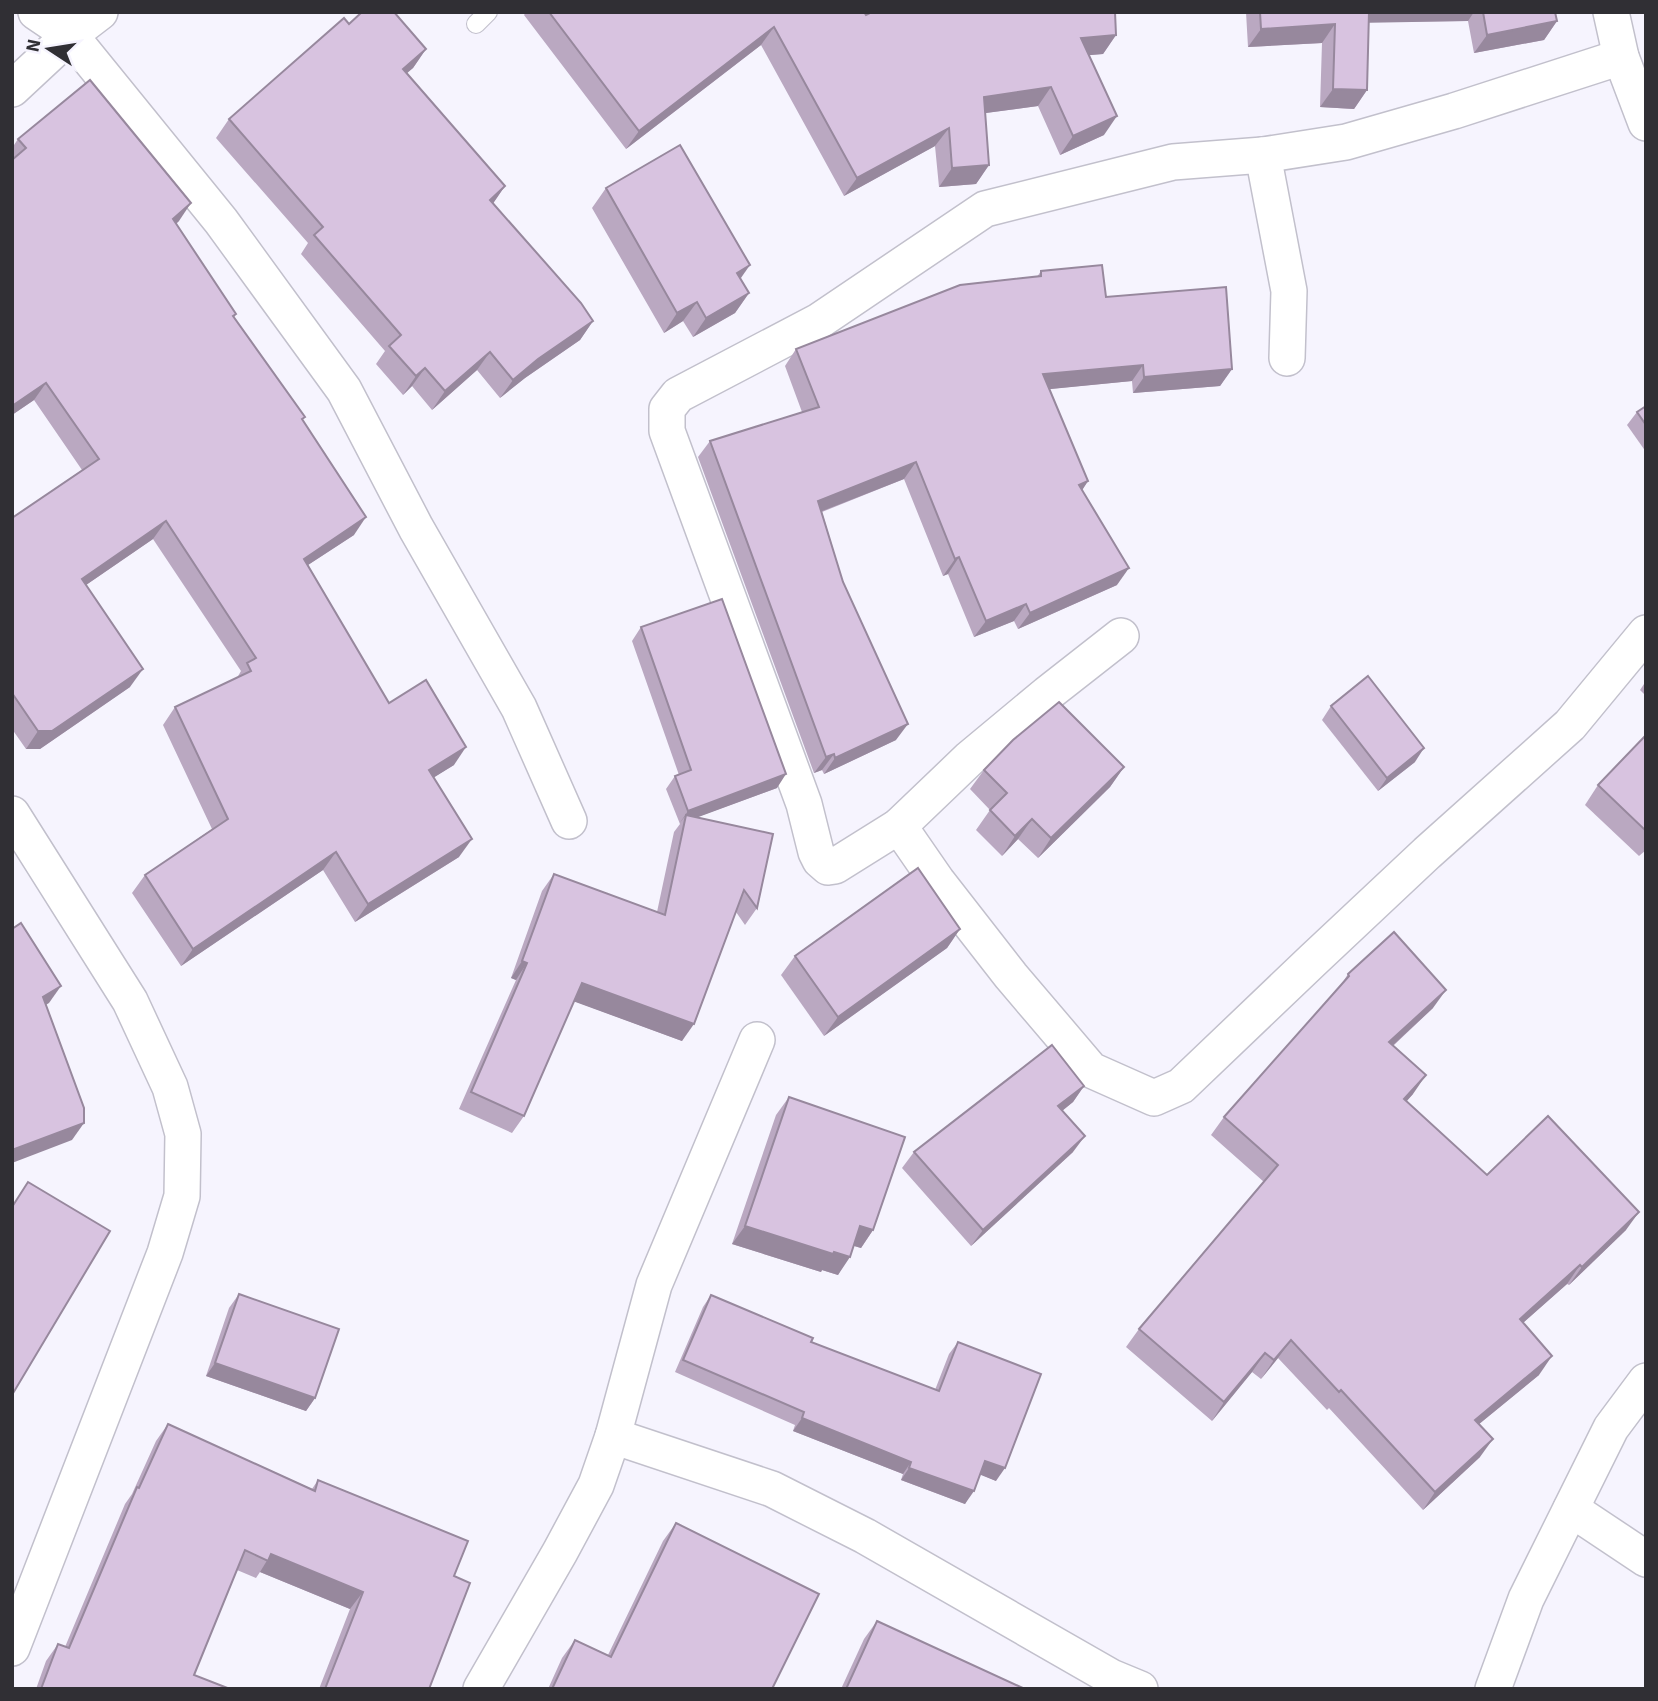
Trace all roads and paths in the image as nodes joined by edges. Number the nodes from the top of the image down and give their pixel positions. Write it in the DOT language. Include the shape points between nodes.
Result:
graph roads {
  1 [pos="36,12"];
  2 [pos="100,12"];
  3 [pos="1611,12"];
  4 [pos="70,35"];
  5 [pos="1621,57"];
  6 [pos="12,89"];
  7 [pos="1646,123"];
  8 [pos="1263,155"];
  9 [pos="1287,358"];
  10 [pos="1646,633"];
  11 [pos="1121,636"];
  12 [pos="12,814"];
  13 [pos="569,821"];
  14 [pos="899,826"];
  15 [pos="757,1040"];
  16 [pos="1646,1381"];
  17 [pos="613,1436"];
  18 [pos="1571,1509"];
  19 [pos="1646,1559"];
  20 [pos="12,1648"];
  21 [pos="1119,1685"];
  22 [pos="481,1689"];
  23 [pos="1493,1689"];
  1 -- 4 [label="street"];
  2 -- 4 [label="street"];
  3 -- 5 [label="street"];
  4 -- 6 [label="street"];
  4 -- 13 [label="street" via="221,221 344,390 519,708"];
  5 -- 7 [label="street"];
  5 -- 8 [label="street" via="1346,142"];
  8 -- 9 [label="street" via="1289,291"];
  8 -- 14 [label="street" via="1174,162 985,209 820,321 678,395 667,409 667,430 804,804 820,860 828,867 835,866"];
  10 -- 14 [label="street" via="1570,725 1181,1086 1154,1098 1091,1070 937,881"];
  11 -- 14 [label="street" via="970,758"];
  12 -- 20 [label="street" via="130,1000 170,1087 183,1134 182,1196 166,1253"];
  15 -- 17 [label="street" via="654,1285"];
  16 -- 18 [label="street" via="1611,1428"];
  17 -- 21 [label="street" via="772,1489 865,1536"];
  17 -- 22 [label="street" via="596,1485"];
  18 -- 19 [label="street"];
  18 -- 23 [label="street" via="1526,1599"];
}
